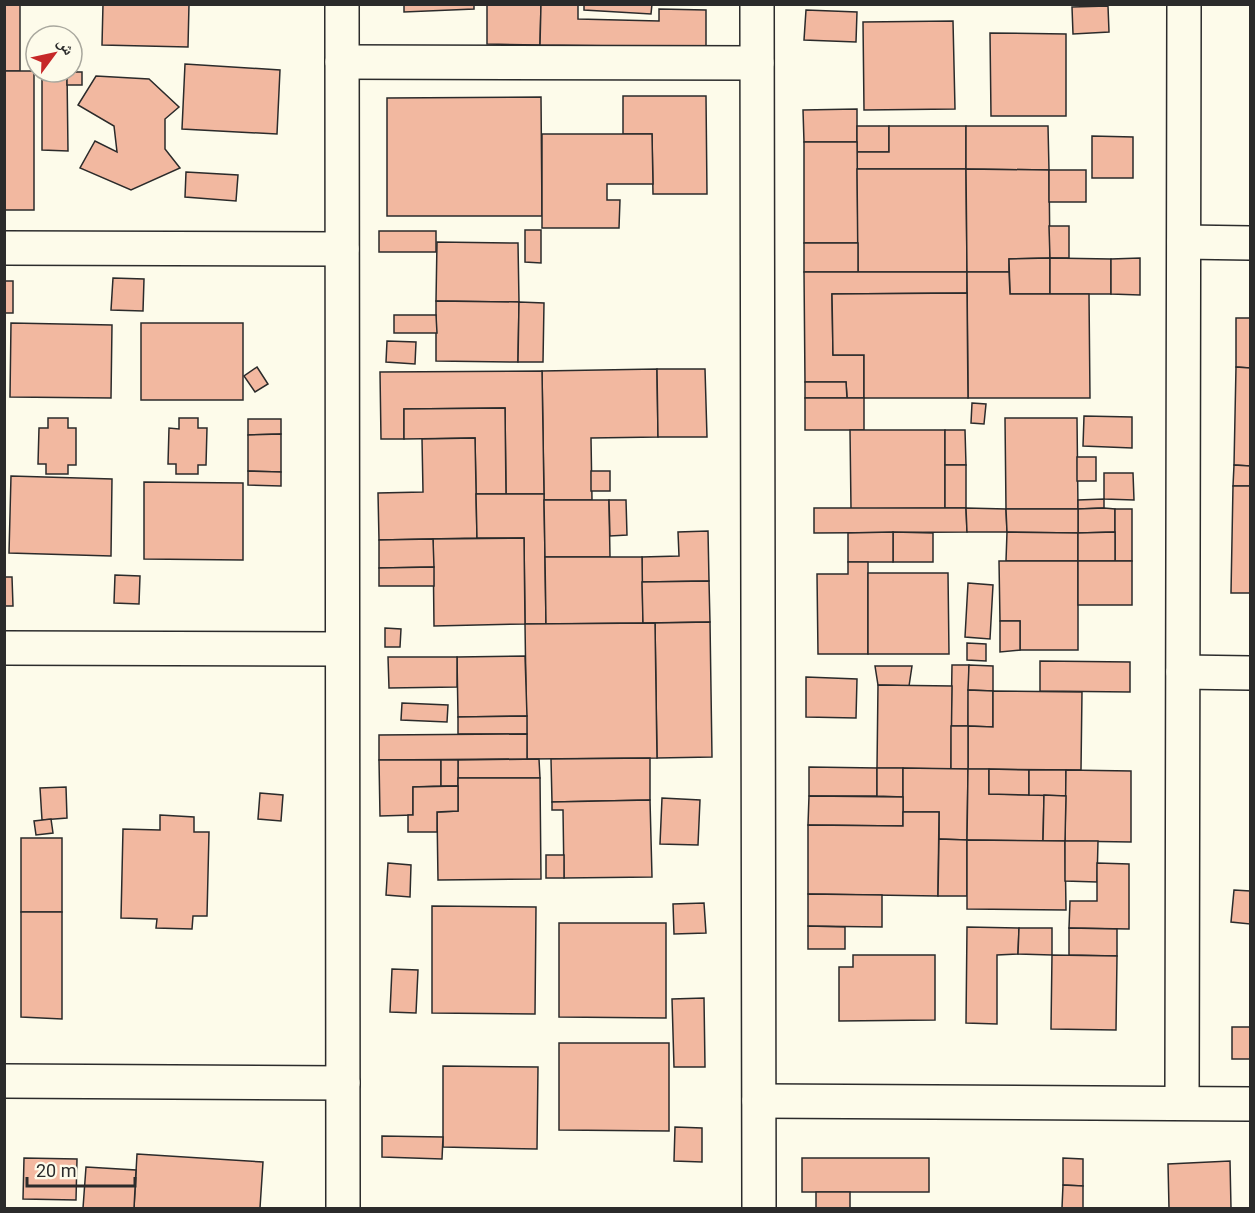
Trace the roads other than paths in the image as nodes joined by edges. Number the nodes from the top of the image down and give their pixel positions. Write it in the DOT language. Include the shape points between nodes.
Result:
graph roads {
  1 [pos="342,4"];
  2 [pos="756,4"];
  3 [pos="1184,4"];
  4 [pos="342,62"];
  5 [pos="757,63"];
  6 [pos="1184,242"];
  7 [pos="1251,243"];
  8 [pos="4,248"];
  9 [pos="342,249"];
  10 [pos="4,648"];
  11 [pos="342,649"];
  12 [pos="1183,672"];
  13 [pos="1251,673"];
  14 [pos="4,1081"];
  15 [pos="343,1083"];
  16 [pos="759,1101"];
  17 [pos="1182,1103"];
  18 [pos="1251,1104"];
  19 [pos="343,1209"];
  20 [pos="759,1209"];
  1 -- 4 [label="street"];
  2 -- 5 [label="street"];
  3 -- 6 [label="street"];
  4 -- 5 [label="street"];
  4 -- 9 [label="street"];
  5 -- 16 [label="street"];
  6 -- 7 [label="street"];
  6 -- 12 [label="street"];
  8 -- 9 [label="street"];
  9 -- 11 [label="street"];
  10 -- 11 [label="street"];
  11 -- 15 [label="street"];
  12 -- 13 [label="street"];
  12 -- 17 [label="street"];
  14 -- 15 [label="street"];
  15 -- 19 [label="street"];
  16 -- 17 [label="street"];
  16 -- 20 [label="street"];
  17 -- 18 [label="street"];
}
